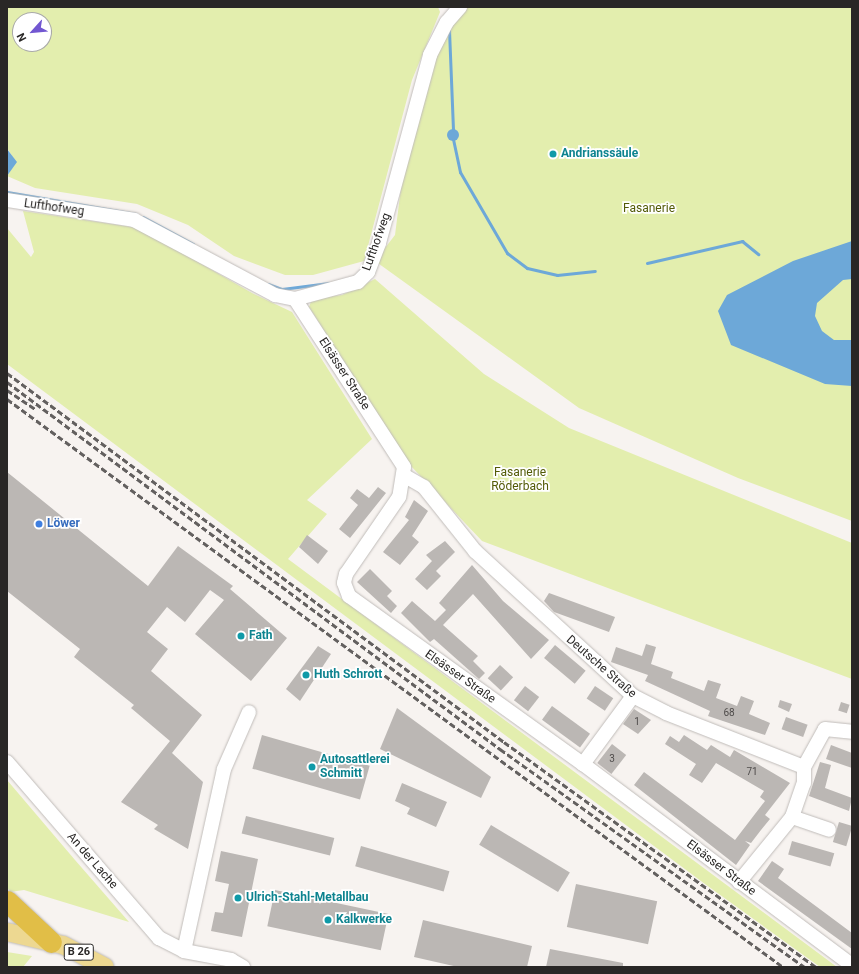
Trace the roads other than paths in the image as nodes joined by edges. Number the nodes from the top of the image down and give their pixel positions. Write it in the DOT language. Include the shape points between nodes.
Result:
graph roads {
  1 [pos="460,7"];
  2 [pos="7,200"];
  3 [pos="295,299"];
  4 [pos="405,476"];
  5 [pos="633,696"];
  6 [pos="249,712"];
  7 [pos="852,732"];
  8 [pos="7,762"];
  9 [pos="583,764"];
  10 [pos="804,767"];
  11 [pos="792,817"];
  12 [pos="829,830"];
  13 [pos="739,882"];
  14 [pos="7,901"];
  15 [pos="7,932"];
  16 [pos="51,942"];
  17 [pos="184,951"];
  18 [pos="852,964"];
  19 [pos="105,967"];
  20 [pos="243,967"];
  1 -- 3 [label="street, Lufthofweg" via="447,22 430,55 404,139 388,214 368,272 344,287"];
  2 -- 3 [label="street, Lufthofweg" via="134,220 154,228 249,284"];
  3 -- 4 [label="street, Elsässer Straße" via="391,444"];
  4 -- 5 [label="street, Deutsche Straße" via="424,486 474,551"];
  4 -- 9 [label="street, Elsässer Straße" via="389,515 346,574 344,583 349,596"];
  5 -- 9 [label="street"];
  5 -- 10 [label="street, Deutsche Straße" via="666,713"];
  6 -- 17 [label="street" via="224,769"];
  7 -- 10 [label="street" via="825,729"];
  8 -- 17 [label="street, An der Lache" via="158,938"];
  9 -- 13 [label="street, Elsässer Straße"];
  10 -- 11 [label="street" via="804,783"];
  11 -- 12 [label="street"];
  11 -- 13 [label="street"];
  13 -- 18 [label="street, Elsässer Straße"];
  14 -- 16 [label="highway"];
  15 -- 16 [label="main road, B 26"];
  16 -- 19 [label="main road, B 26" via="78,951"];
  17 -- 20 [label="street, An der Lache" via="230,960"];
}
